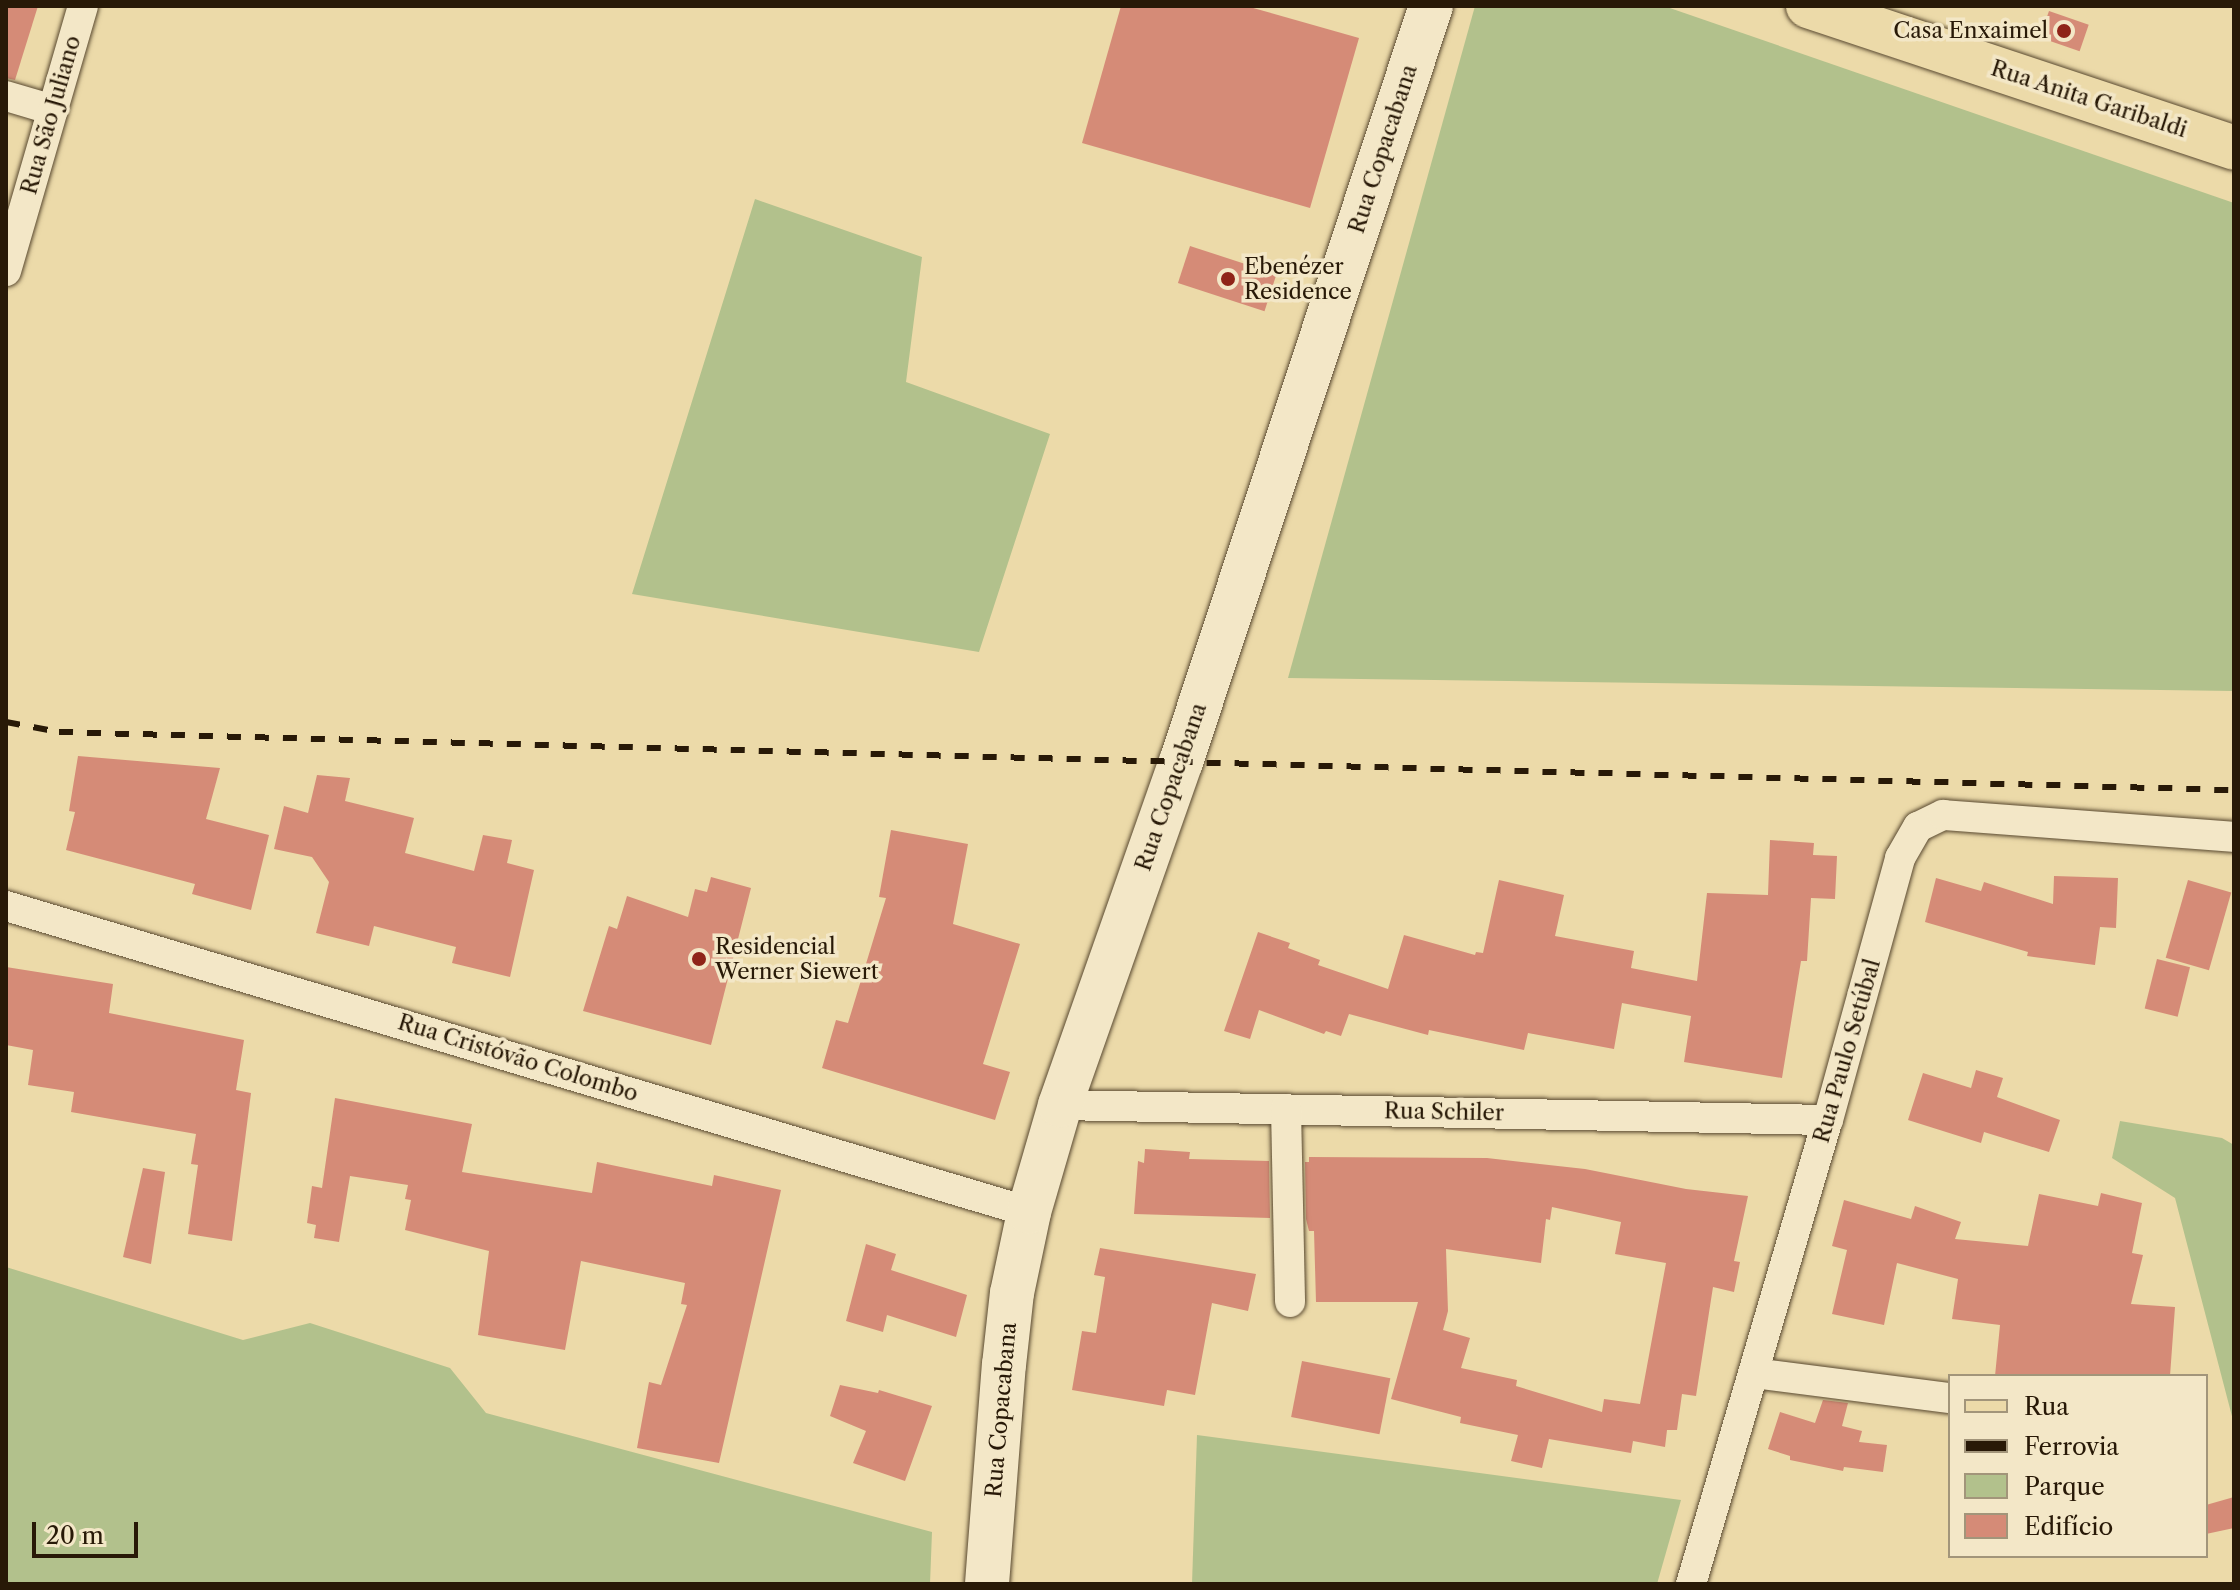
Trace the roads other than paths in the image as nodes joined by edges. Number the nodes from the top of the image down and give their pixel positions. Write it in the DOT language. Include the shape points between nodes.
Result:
graph roads {
  1 [pos="83,6"];
  2 [pos="1431,6"];
  3 [pos="1808,6"];
  4 [pos="6,96"];
  5 [pos="53,110"];
  6 [pos="2234,148"];
  7 [pos="6,271"];
  8 [pos="2234,837"];
  9 [pos="6,906"];
  10 [pos="1060,1105"];
  11 [pos="1286,1109"];
  12 [pos="1828,1120"];
  13 [pos="1029,1212"];
  14 [pos="1290,1302"];
  15 [pos="1754,1373"];
  16 [pos="1948,1398"];
  17 [pos="987,1584"];
  18 [pos="1691,1584"];
  1 -- 5 [label="street, Rua São Juliano"];
  2 -- 10 [label="main road, Rua Copacabana" via="1181,762"];
  3 -- 6 [label="main road, Rua Anita Garibaldi"];
  4 -- 5 [label="street"];
  5 -- 7 [label="street, Rua São Juliano"];
  8 -- 12 [label="street, Rua Paulo Setúbal" via="1943,815 1918,827 1900,858"];
  9 -- 13 [label="street, Rua Cristóvão Colombo"];
  10 -- 11 [label="street, Rua Schiler"];
  10 -- 13 [label="main road, Rua Copacabana"];
  11 -- 12 [label="street, Rua Schiler"];
  11 -- 14 [label="street"];
  12 -- 15 [label="street, Rua Paulo Setúbal"];
  13 -- 17 [label="main road, Rua Copacabana" via="1012,1293"];
  15 -- 16 [label="street"];
  15 -- 18 [label="street, Rua Paulo Setúbal"];
}
